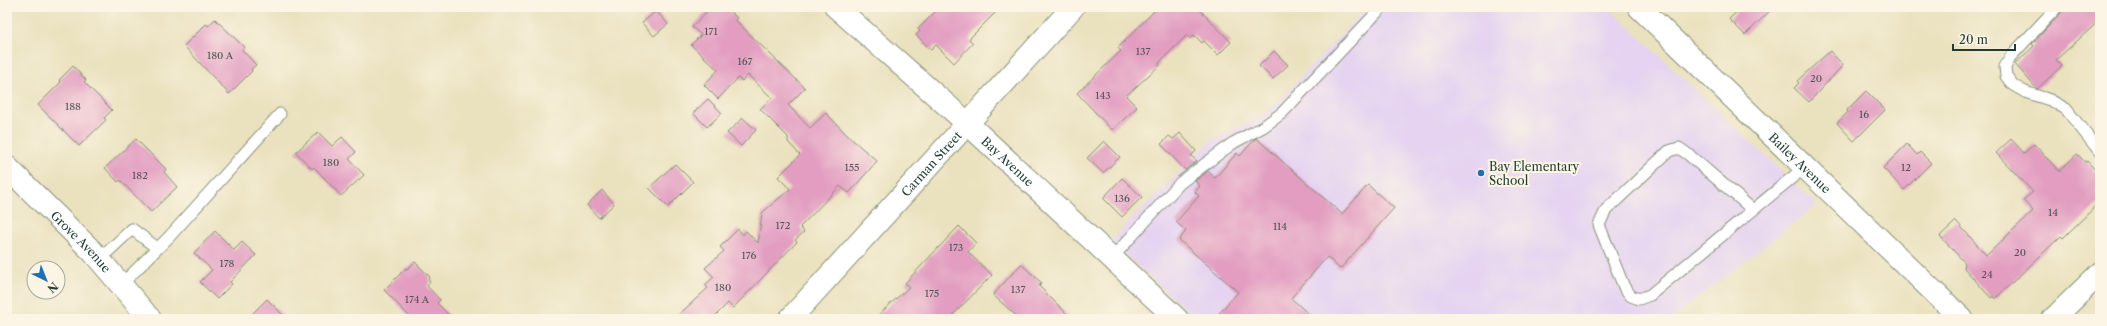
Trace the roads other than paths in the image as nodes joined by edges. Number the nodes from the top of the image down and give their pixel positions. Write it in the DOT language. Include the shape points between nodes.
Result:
graph roads {
  1 [pos="836,7"];
  2 [pos="1073,7"];
  3 [pos="1382,7"];
  4 [pos="1639,7"];
  5 [pos="2057,7"];
  6 [pos="280,114"];
  7 [pos="967,123"];
  8 [pos="2100,152"];
  9 [pos="7,167"];
  10 [pos="1805,167"];
  11 [pos="1752,210"];
  12 [pos="157,248"];
  13 [pos="1112,258"];
  14 [pos="100,259"];
  15 [pos="2100,273"];
  16 [pos="121,285"];
  17 [pos="150,319"];
  18 [pos="790,319"];
  19 [pos="1177,319"];
  20 [pos="1962,319"];
  21 [pos="2053,319"];
  1 -- 7 [label="street, Bay Avenue"];
  2 -- 7 [label="street, Carman Street"];
  3 -- 13 [label="lane" via="1282,113 1263,127 1233,143 1180,183"];
  4 -- 10 [label="street, Bailey Avenue"];
  5 -- 8 [label="lane" via="2011,56 2006,67 2006,76 2013,85 2025,92 2050,100 2066,109"];
  6 -- 12 [label="lane"];
  7 -- 13 [label="street, Bay Avenue"];
  7 -- 18 [label="street, Carman Street"];
  9 -- 14 [label="street, Grove Avenue"];
  10 -- 11 [label="lane"];
  10 -- 20 [label="street, Bailey Avenue"];
  11 -- 11 [label="lane" via="1679,148 1669,151 1606,210 1599,225 1624,287 1631,296 1639,299 1650,295"];
  12 -- 14 [label="lane" via="132,229"];
  12 -- 16 [label="lane"];
  13 -- 19 [label="street, Bay Avenue"];
  14 -- 16 [label="street, Grove Avenue"];
  15 -- 21 [label="street"];
  16 -- 17 [label="street, Grove Avenue"];
}
